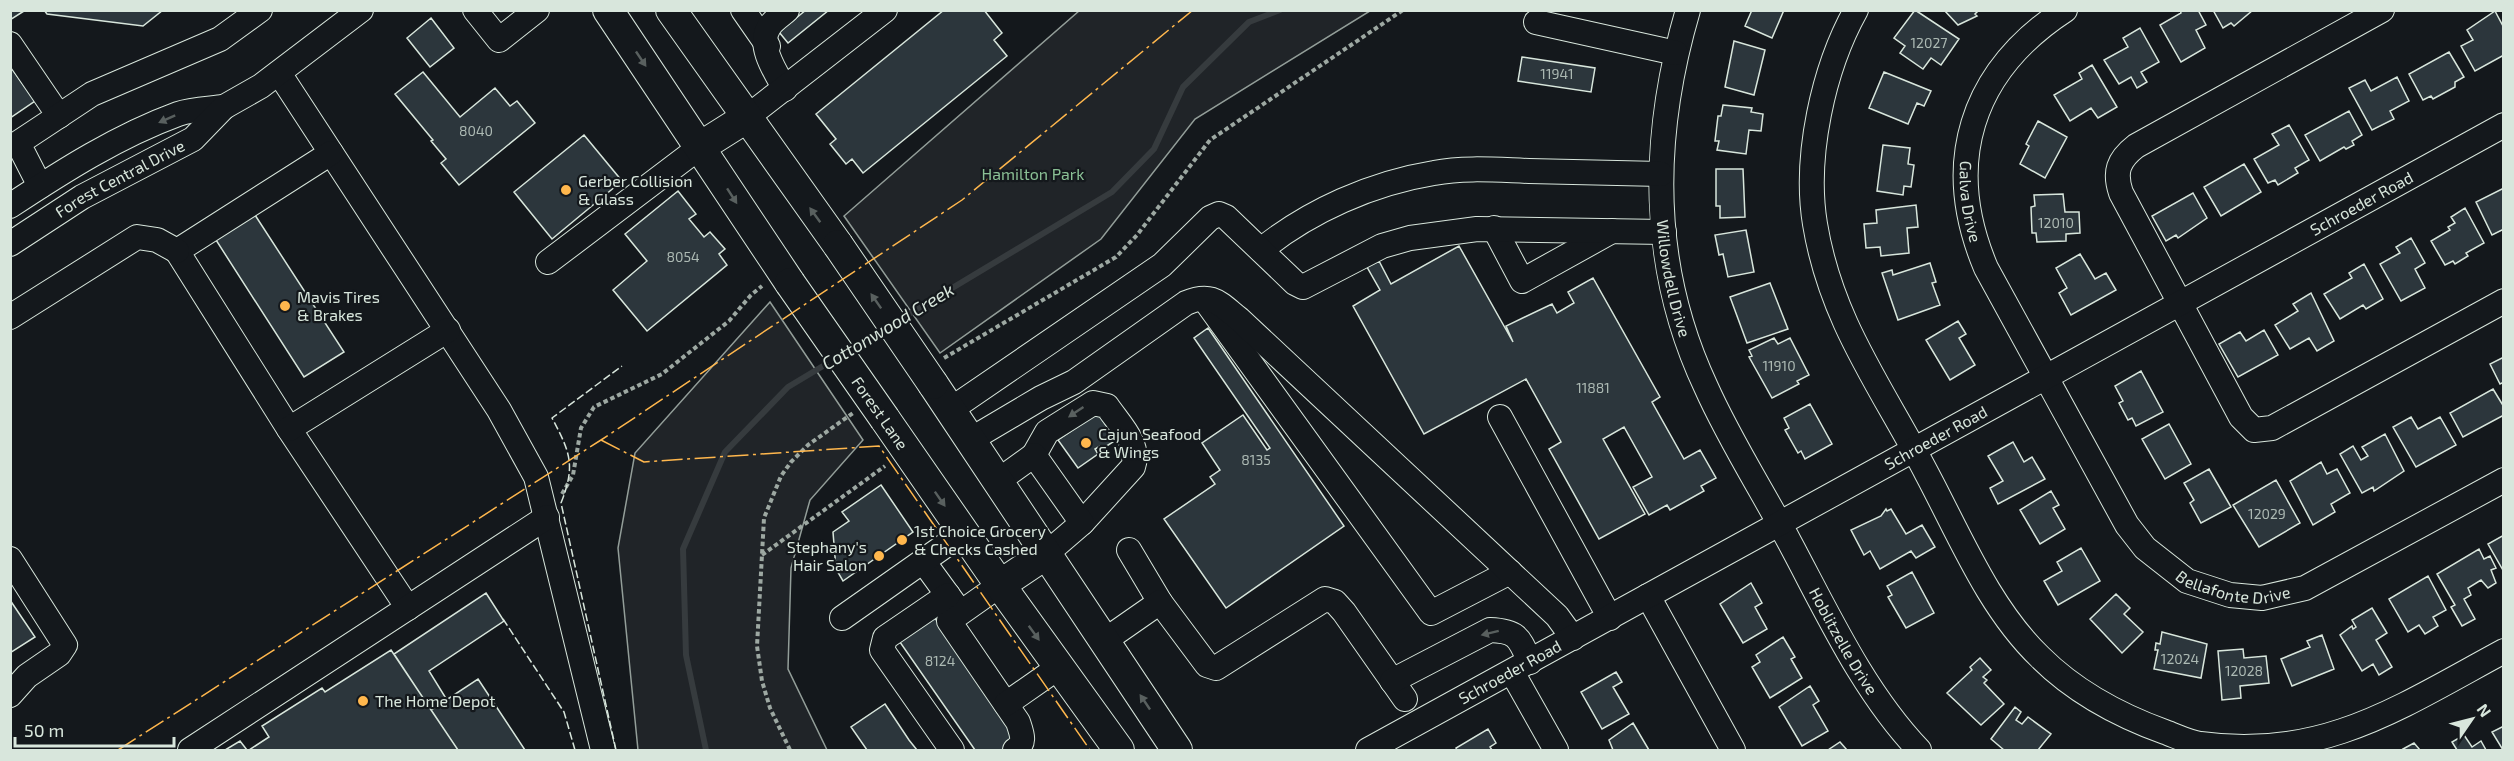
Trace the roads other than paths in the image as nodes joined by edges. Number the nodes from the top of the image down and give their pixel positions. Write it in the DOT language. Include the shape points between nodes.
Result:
graph roads {
  1 [pos="260,10"];
  2 [pos="361,10"];
  3 [pos="475,10"];
  4 [pos="537,10"];
  5 [pos="608,10"];
  6 [pos="648,10"];
  7 [pos="670,10"];
  8 [pos="743,10"];
  9 [pos="885,10"];
  10 [pos="1688,10"];
  11 [pos="1856,10"];
  12 [pos="2065,10"];
  13 [pos="2382,10"];
  14 [pos="783,14"];
  15 [pos="1536,22"];
  16 [pos="10,44"];
  17 [pos="768,46"];
  18 [pos="1676,53"];
  19 [pos="706,62"];
  20 [pos="279,73"];
  21 [pos="785,89"];
  22 [pos="224,107"];
  23 [pos="59,116"];
  24 [pos="746,118"];
  25 [pos="2504,125"];
  26 [pos="14,142"];
  27 [pos="700,147"];
  28 [pos="331,153"];
  29 [pos="1661,174"];
  30 [pos="40,186"];
  31 [pos="10,206"];
  32 [pos="1494,228"];
  33 [pos="1612,231"];
  34 [pos="1664,232"];
  35 [pos="10,244"];
  36 [pos="1261,250"];
  37 [pos="177,251"];
  38 [pos="548,262"];
  39 [pos="1202,297"];
  40 [pos="2504,300"];
  41 [pos="2179,304"];
  42 [pos="10,317"];
  43 [pos="448,330"];
  44 [pos="2046,376"];
  45 [pos="950,410"];
  46 [pos="1500,417"];
  47 [pos="290,429"];
  48 [pos="970,440"];
  49 [pos="1913,450"];
  50 [pos="1034,455"];
  51 [pos="2504,480"];
  52 [pos="998,481"];
  53 [pos="544,508"];
  54 [pos="1082,523"];
  55 [pos="1780,524"];
  56 [pos="963,533"];
  57 [pos="1129,550"];
  58 [pos="1046,554"];
  59 [pos="10,559"];
  60 [pos="923,561"];
  61 [pos="1510,572"];
  62 [pos="1000,585"];
  63 [pos="1648,596"];
  64 [pos="1160,602"];
  65 [pos="954,604"];
  66 [pos="408,608"];
  67 [pos="842,618"];
  68 [pos="1610,618"];
  69 [pos="1573,638"];
  70 [pos="1104,641"];
  71 [pos="2504,651"];
  72 [pos="1059,667"];
  73 [pos="1521,667"];
  74 [pos="10,695"];
  75 [pos="1006,704"];
  76 [pos="1377,748"];
  77 [pos="190,750"];
  78 [pos="603,750"];
  79 [pos="952,750"];
  80 [pos="1015,750"];
  81 [pos="1119,750"];
  82 [pos="1177,750"];
  83 [pos="1556,750"];
  84 [pos="1733,750"];
  85 [pos="1919,750"];
  1 -- 23 [label="street" via="220,39 92,94"];
  2 -- 20 [label="street, Forest Central Drive"];
  3 -- 4 [label="street" via="499,40"];
  5 -- 27 [label="main road, Forest Lane, one-way"];
  6 -- 19 [label="main road" via="676,40"];
  7 -- 19 [label="main road"];
  8 -- 17 [label="street"];
  9 -- 21 [label="street"];
  10 -- 18 [label="street, Willowdell Drive"];
  11 -- 49 [label="street" via="1846,30 1818,122 1812,154 1814,221 1827,282 1852,341"];
  12 -- 44 [label="street, Galva Drive" via="2019,46 1992,81 1974,121 1965,170 1964,192 1975,242"];
  13 -- 41 [label="street" via="2136,146 2119,163 2115,177 2121,193"];
  14 -- 17 [label="street" via="769,27"];
  15 -- 18 [label="street"];
  16 -- 23 [label="street"];
  17 -- 21 [label="street" via="769,60"];
  18 -- 29 [label="street, Willowdell Drive" via="1662,129"];
  19 -- 24 [label="main road"];
  20 -- 22 [label="street, Forest Central Drive"];
  20 -- 28 [label="street"];
  21 -- 24 [label="street"];
  22 -- 30 [label="street, Forest Central Drive, one-way" via="180,114 65,169"];
  22 -- 35 [label="street, Forest Central Drive" via="194,140 82,197"];
  23 -- 26 [label="street"];
  24 -- 27 [label="main road"];
  45 -- 24 [label="main road, one-way, bridge"];
  25 -- 41 [label="street, Schroeder Road"];
  26 -- 30 [label="street"];
  27 -- 38 [label="street"];
  27 -- 56 [label="main road, Forest Lane, one-way, bridge" via="778,283 885,419"];
  28 -- 37 [label="street"];
  28 -- 43 [label="street"];
  29 -- 34 [label="street, Willowdell Drive"];
  29 -- 36 [label="street" via="1436,172 1363,192 1316,214"];
  30 -- 31 [label="street, Forest Central Drive"];
  32 -- 33 [label="street"];
  32 -- 33 [label="street" via="1522,281"];
  32 -- 36 [label="street" via="1410,238 1382,246 1303,287"];
  33 -- 34 [label="street"];
  34 -- 55 [label="street, Willowdell Drive" via="1684,332 1705,386"];
  36 -- 45 [label="street" via="1226,217 1219,214 1210,218 1162,266"];
  37 -- 42 [label="street" via="157,240 137,237"];
  37 -- 47 [label="street"];
  39 -- 48 [label="street" via="1186,303 1074,382"];
  39 -- 61 [label="street" via="1214,299 1239,319"];
  39 -- 61 [label="street" via="1431,613"];
  40 -- 41 [label="street" via="2263,431 2254,430 2241,417"];
  41 -- 44 [label="street, Schroeder Road"];
  43 -- 47 [label="street"];
  43 -- 53 [label="street" via="526,457"];
  44 -- 49 [label="street, Schroeder Road"];
  44 -- 51 [label="street, Bellafonte Drive" via="2127,525 2145,548 2187,580 2230,595 2262,598 2304,588"];
  45 -- 48 [label="main road"];
  46 -- 68 [label="street"];
  47 -- 66 [label="street"];
  48 -- 52 [label="main road"];
  49 -- 55 [label="street, Schroeder Road"];
  49 -- 71 [label="street" via="1998,604 2037,655 2073,687 2133,720 2196,743 2256,749 2330,738 2366,725"];
  50 -- 52 [label="street"];
  50 -- 54 [label="street"];
  54 -- 50 [label="street, one-way" via="1133,467 1137,456 1107,406 1093,403 1047,432"];
  52 -- 58 [label="main road"];
  53 -- 66 [label="street"];
  53 -- 78 [label="street"];
  54 -- 58 [label="street"];
  55 -- 63 [label="street, Schroeder Road"];
  55 -- 85 [label="street, Hoblitzelle Drive" via="1848,651 1876,696"];
  56 -- 60 [label="street"];
  56 -- 62 [label="main road, Forest Lane"];
  57 -- 64 [label="street"];
  58 -- 62 [label="main road"];
  58 -- 70 [label="main road"];
  59 -- 74 [label="street" via="65,645"];
  60 -- 65 [label="street"];
  60 -- 67 [label="street"];
  61 -- 69 [label="street" via="1557,616"];
  62 -- 65 [label="street"];
  62 -- 72 [label="main road, Forest Lane, one-way"];
  63 -- 68 [label="street, Schroeder Road"];
  63 -- 84 [label="street"];
  64 -- 70 [label="street"];
  73 -- 64 [label="street, one-way" via="1519,637 1507,631 1490,630 1398,690 1335,602 1325,599 1222,665 1211,668"];
  65 -- 75 [label="street" via="949,621"];
  65 -- 79 [label="street" via="885,638 882,650"];
  66 -- 77 [label="street"];
  68 -- 69 [label="street, Schroeder Road"];
  69 -- 73 [label="street, Schroeder Road"];
  82 -- 70 [label="main road, one-way"];
  72 -- 75 [label="street"];
  72 -- 81 [label="main road, Forest Lane"];
  73 -- 76 [label="street, Schroeder Road"];
  73 -- 83 [label="street"];
  75 -- 80 [label="street" via="1023,737"];
}
